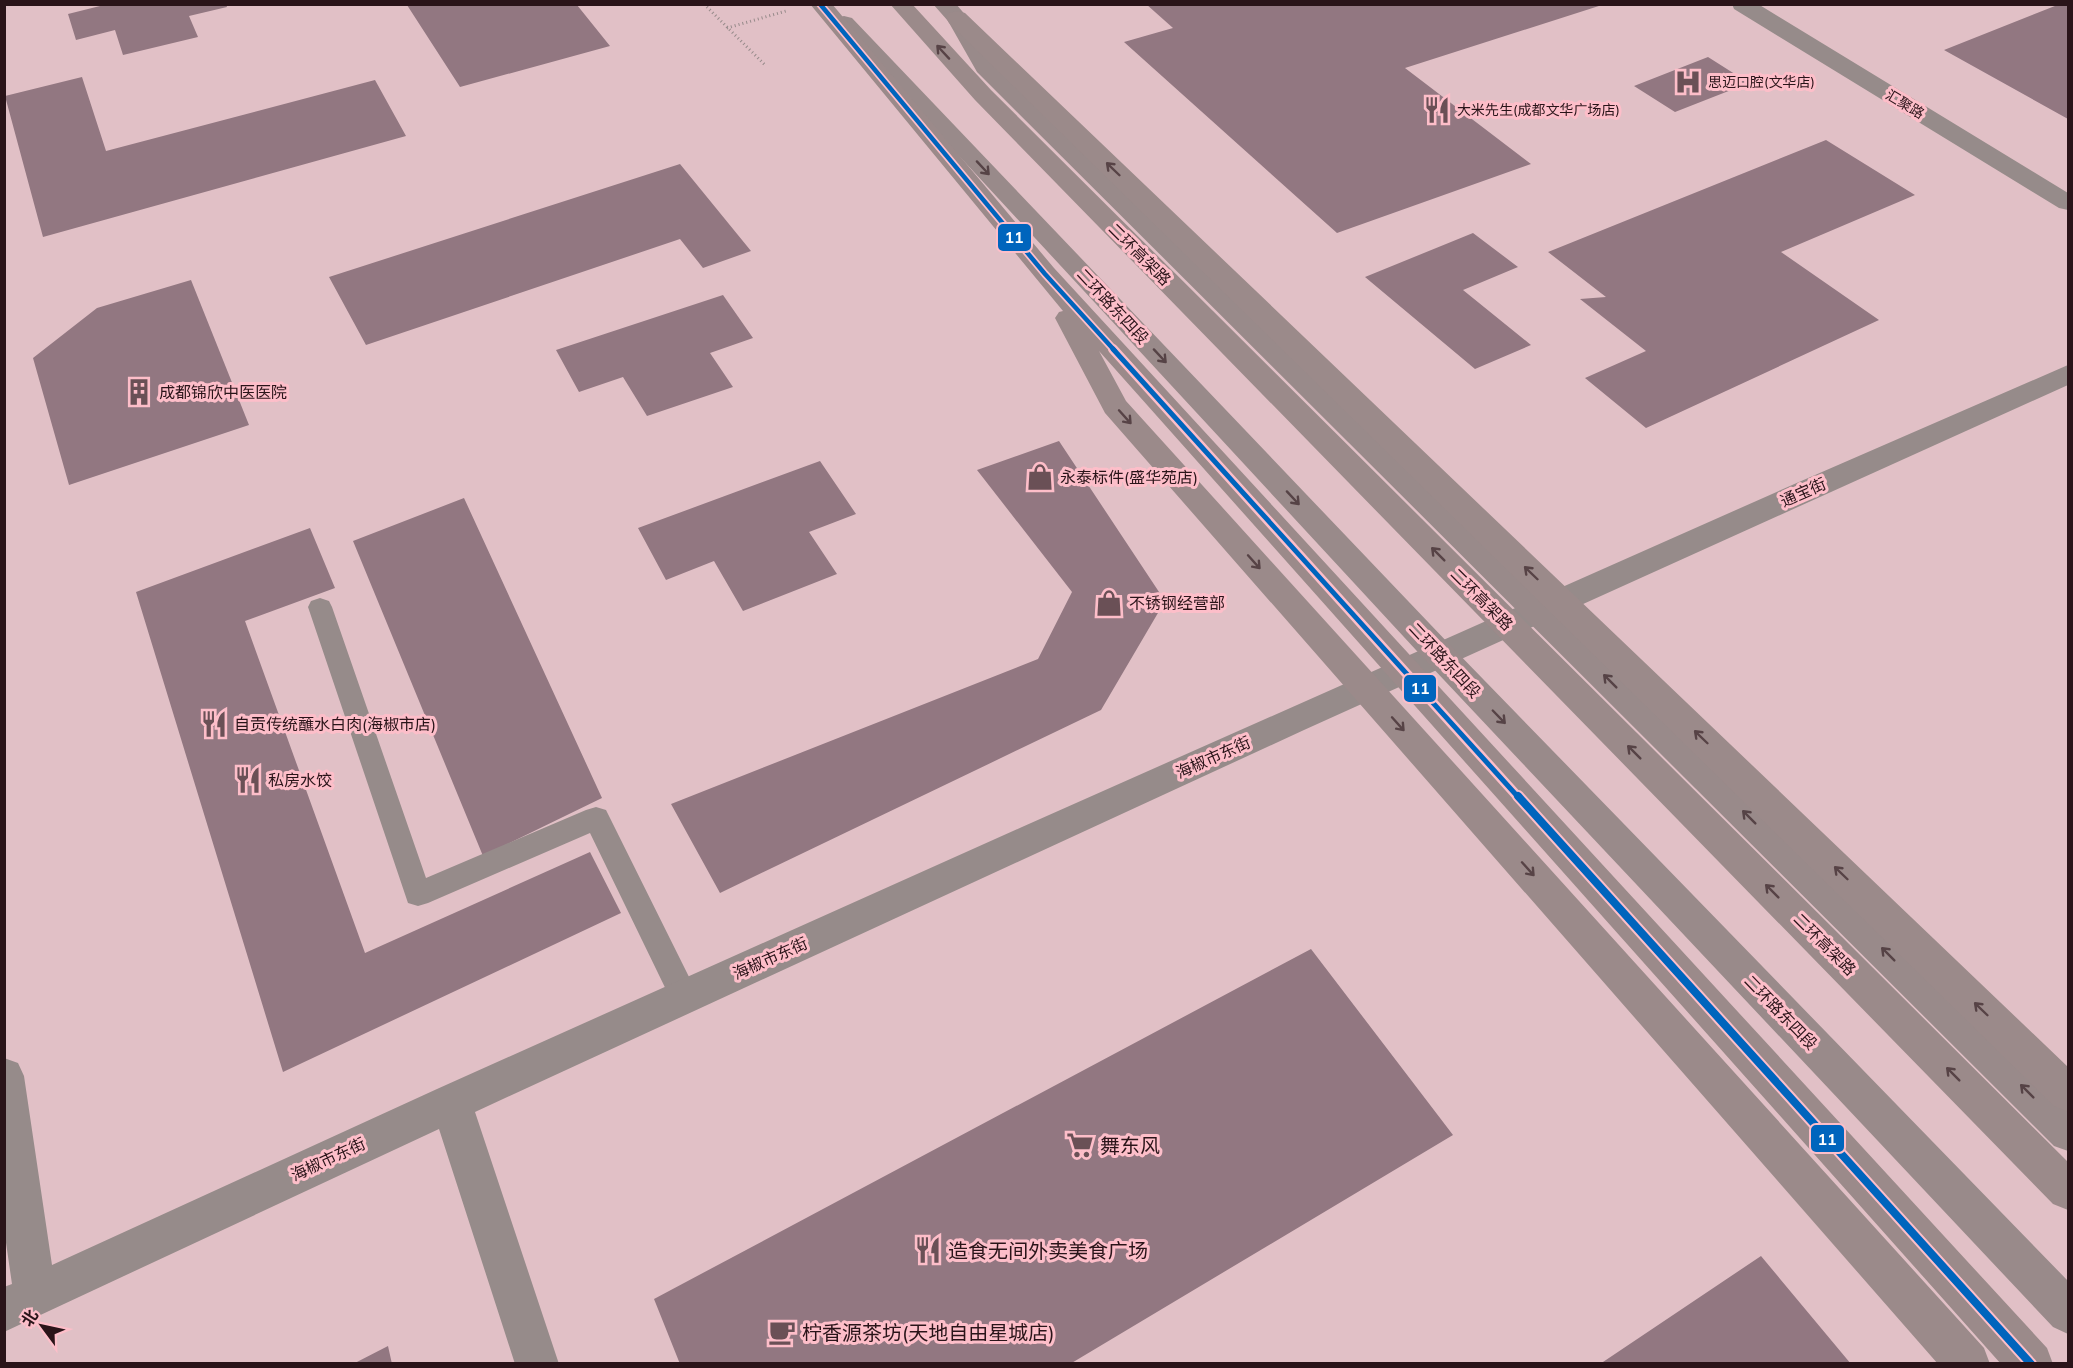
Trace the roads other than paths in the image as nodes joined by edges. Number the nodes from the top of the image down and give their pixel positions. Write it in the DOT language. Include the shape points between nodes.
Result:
graph roads {
  1 [pos="820,4"];
  2 [pos="900,4"];
  3 [pos="1742,4"];
  4 [pos="806,6"];
  5 [pos="950,11"];
  6 [pos="871,67"];
  7 [pos="2068,203"];
  8 [pos="1045,274"];
  9 [pos="2068,374"];
  10 [pos="320,607"];
  11 [pos="1537,609"];
  12 [pos="1439,654"];
  13 [pos="684,997"];
  14 [pos="4,1076"];
  15 [pos="2068,1093"];
  16 [pos="451,1102"];
  17 [pos="2068,1132"];
  18 [pos="2068,1190"];
  19 [pos="20,1302"];
  20 [pos="2068,1312"];
  21 [pos="537,1364"];
  22 [pos="1968,1364"];
  23 [pos="2031,1364"];
  1 -- 6 [label="highway"];
  18 -- 2 [label="highway, 二环高架路, one-way" via="1092,206"];
  3 -- 7 [label="street, 汇聚路"];
  4 -- 6 [label="highway"];
  4 -- 12 [label="main road, 二环路东四段, one-way" via="978,161"];
  5 -- 11 [label="main road" via="986,67"];
  15 -- 5 [label="highway, one-way"];
  6 -- 8 [label="highway"];
  8 -- 22 [label="highway, one-way" via="1115,406"];
  8 -- 23 [label="highway"];
  9 -- 11 [label="street, 通宝街"];
  10 -- 13 [label="lane" via="418,894 596,818"];
  11 -- 12 [label="street, 海椒市东街"];
  17 -- 11 [label="main road, one-way"];
  12 -- 13 [label="street, 海椒市东街"];
  12 -- 20 [label="main road, 二环路东四段, one-way"];
  13 -- 16 [label="street, 海椒市东街"];
  14 -- 19 [label="street"];
  16 -- 19 [label="street, 海椒市东街"];
  16 -- 21 [label="street"];
}
